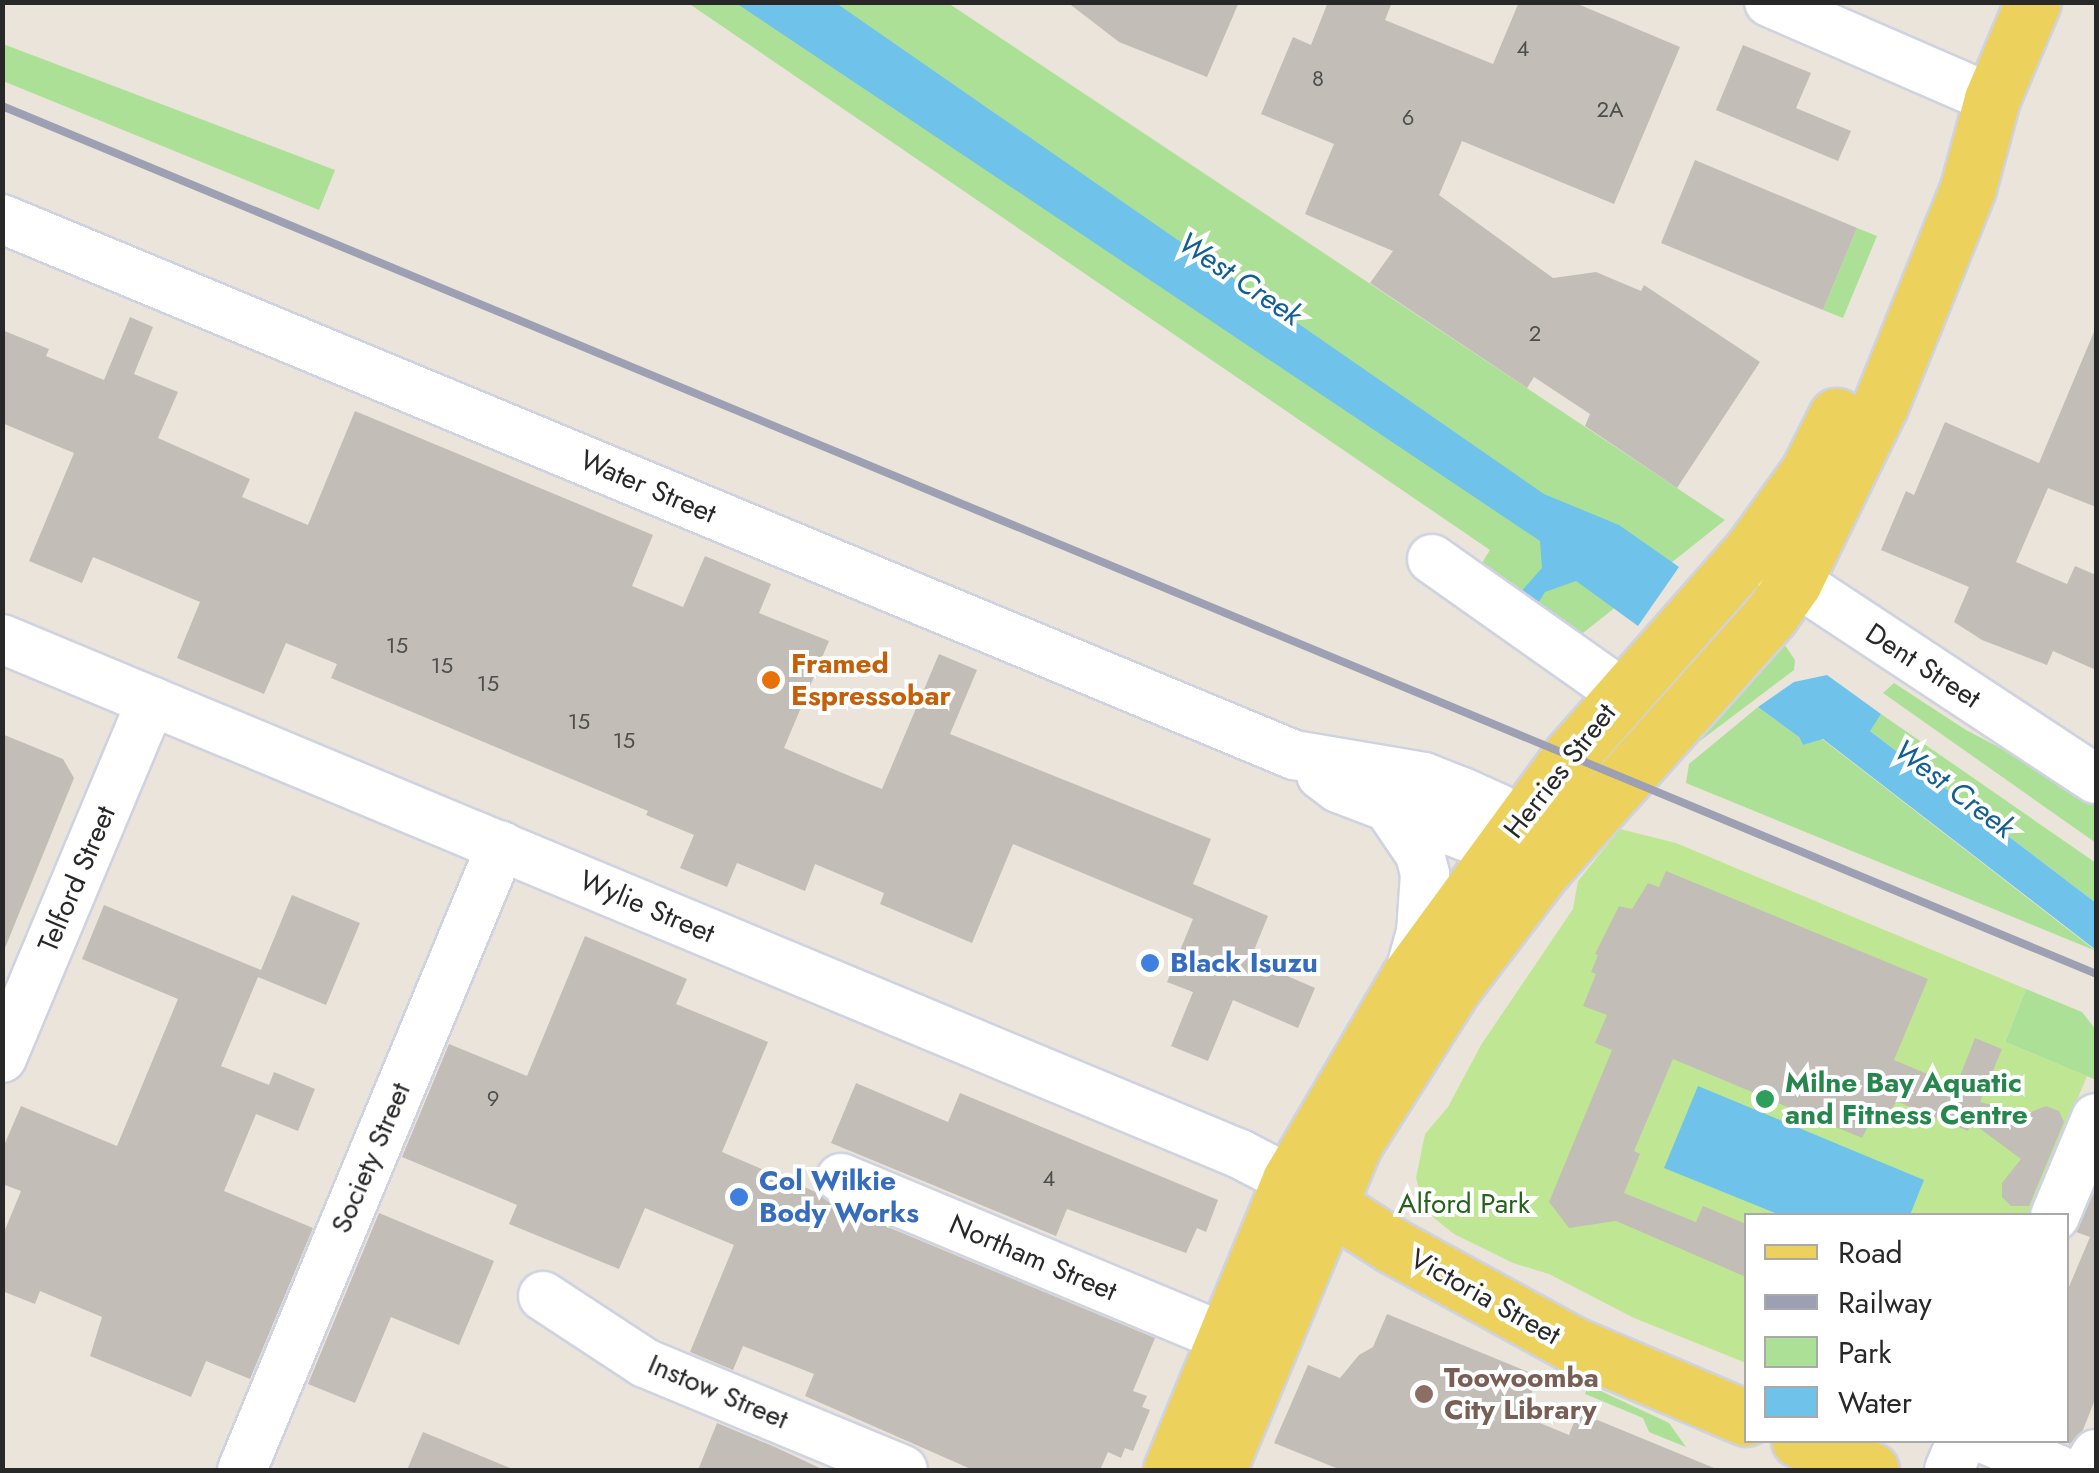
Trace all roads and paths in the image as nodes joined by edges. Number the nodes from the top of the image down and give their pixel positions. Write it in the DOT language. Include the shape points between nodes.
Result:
graph roads {
  1 [pos="1769,2"];
  2 [pos="2032,2"];
  3 [pos="1992,99"];
  4 [pos="2,219"];
  5 [pos="1751,551"];
  6 [pos="1432,559"];
  7 [pos="1794,582"];
  8 [pos="2,639"];
  9 [pos="1622,692"];
  10 [pos="150,700"];
  11 [pos="1294,755"];
  12 [pos="2096,779"];
  13 [pos="1388,807"];
  14 [pos="500,846"];
  15 [pos="1524,854"];
  16 [pos="1408,978"];
  17 [pos="2,1058"];
  18 [pos="2096,1118"];
  19 [pos="841,1178"];
  20 [pos="1309,1192"];
  21 [pos="2056,1213"];
  22 [pos="544,1296"];
  23 [pos="1224,1338"];
  24 [pos="1744,1417"];
  25 [pos="1806,1443"];
  26 [pos="1961,1443"];
  27 [pos="1993,1443"];
  28 [pos="2096,1454"];
  29 [pos="1862,1469"];
  30 [pos="242,1470"];
  31 [pos="902,1470"];
  32 [pos="1170,1470"];
  33 [pos="1218,1470"];
  34 [pos="1949,1470"];
  35 [pos="2059,1470"];
  36 [pos="2086,1470"];
  1 -- 3 [label="street"];
  2 -- 3 [label="main road, Herries Street"];
  3 -- 5 [label="main road, Herries Street" via="1942,174 1808,472"];
  3 -- 7 [label="main road, Herries Street" via="1968,188 1880,406"];
  4 -- 11 [label="street, Water Street"];
  5 -- 7 [label="street, Dent Street"];
  5 -- 9 [label="main road, Herries Street"];
  6 -- 9 [label="street"];
  7 -- 12 [label="street, Dent Street"];
  7 -- 15 [label="main road, Herries Street" via="1772,615"];
  8 -- 10 [label="street, Wylie Street"];
  9 -- 15 [label="main road, Herries Street"];
  10 -- 14 [label="street, Wylie Street"];
  10 -- 17 [label="street, Telford Street"];
  11 -- 13 [label="street, Water Street" via="1338,788"];
  11 -- 15 [label="street, Water Street" via="1424,777 1498,808"];
  13 -- 15 [label="street, Water Street"];
  13 -- 16 [label="street" via="1426,874"];
  14 -- 20 [label="street, Wylie Street" via="1240,1154"];
  14 -- 30 [label="street, Society Street"];
  15 -- 16 [label="main road, Herries Street"];
  15 -- 20 [label="main road, Herries Street" via="1453,988 1355,1143"];
  16 -- 20 [label="main road, Herries Street"];
  18 -- 21 [label="street"];
  19 -- 23 [label="street, Northam Street"];
  20 -- 23 [label="main road, Herries Street"];
  20 -- 24 [label="main road, Victoria Street" via="1570,1344"];
  20 -- 33 [label="main road, Herries Street"];
  22 -- 31 [label="street, Instow Street" via="645,1363"];
  23 -- 32 [label="main road, Herries Street"];
  25 -- 29 [label="main road"];
  26 -- 34 [label="street"];
  27 -- 35 [label="street"];
  28 -- 36 [label="street"];
}
